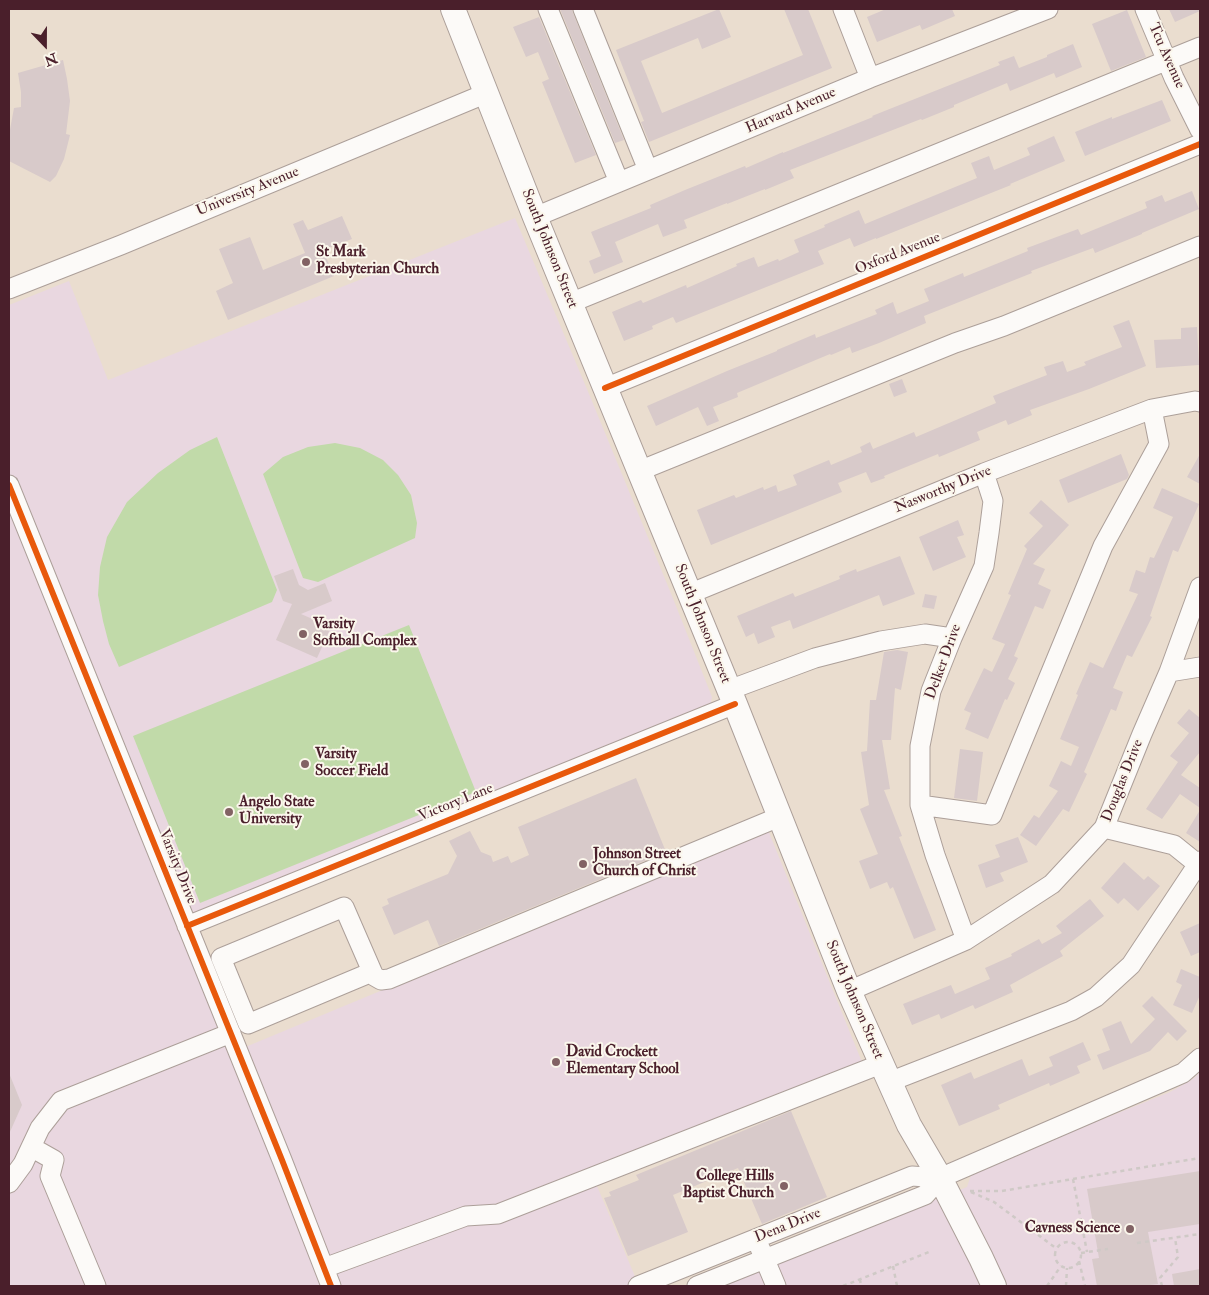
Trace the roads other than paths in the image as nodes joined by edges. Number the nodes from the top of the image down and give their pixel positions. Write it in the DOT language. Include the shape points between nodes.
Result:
graph roads {
  1 [pos="453,9"];
  2 [pos="548,9"];
  3 [pos="583,9"];
  4 [pos="843,9"];
  5 [pos="1048,9"];
  6 [pos="1145,9"];
  7 [pos="1200,47"];
  8 [pos="1167,61"];
  9 [pos="870,78"];
  10 [pos="487,93"];
  11 [pos="1200,130"];
  12 [pos="1200,144"];
  13 [pos="648,170"];
  14 [pos="619,182"];
  15 [pos="535,217"];
  16 [pos="1200,246"];
  17 [pos="9,289"];
  18 [pos="570,303"];
  19 [pos="605,388"];
  20 [pos="1200,402"];
  21 [pos="1152,409"];
  22 [pos="639,471"];
  23 [pos="984,473"];
  24 [pos="9,485"];
  25 [pos="1200,587"];
  26 [pos="689,594"];
  27 [pos="952,638"];
  28 [pos="1200,667"];
  29 [pos="1168,672"];
  30 [pos="732,697"];
  31 [pos="920,805"];
  32 [pos="779,817"];
  33 [pos="1104,828"];
  34 [pos="1200,864"];
  35 [pos="187,926"];
  36 [pos="966,940"];
  37 [pos="372,972"];
  38 [pos="849,991"];
  39 [pos="235,992"];
  40 [pos="218,1000"];
  41 [pos="231,1033"];
  42 [pos="1200,1058"];
  43 [pos="885,1073"];
  44 [pos="31,1147"];
  45 [pos="940,1178"];
  46 [pos="9,1183"];
  47 [pos="752,1240"];
  48 [pos="760,1261"];
  49 [pos="324,1268"];
  50 [pos="96,1286"];
  51 [pos="331,1286"];
  52 [pos="638,1286"];
  53 [pos="697,1286"];
  54 [pos="765,1286"];
  55 [pos="776,1286"];
  56 [pos="994,1286"];
  1 -- 10 [label="main road, South Johnson Street"];
  2 -- 14 [label="street"];
  3 -- 13 [label="street"];
  4 -- 9 [label="street"];
  5 -- 9 [label="street, Harvard Avenue"];
  6 -- 8 [label="street, Tcu Avenue"];
  7 -- 8 [label="street"];
  8 -- 11 [label="street, Tcu Avenue"];
  8 -- 18 [label="street"];
  9 -- 13 [label="street, Harvard Avenue"];
  10 -- 15 [label="main road, South Johnson Street"];
  10 -- 17 [label="street, University Avenue"];
  12 -- 19 [label="street, Oxford Avenue"];
  13 -- 14 [label="street, Harvard Avenue"];
  14 -- 15 [label="street, Harvard Avenue"];
  15 -- 18 [label="main road, South Johnson Street"];
  16 -- 22 [label="street"];
  18 -- 19 [label="main road, South Johnson Street"];
  19 -- 22 [label="main road, South Johnson Street"];
  20 -- 21 [label="street, Nasworthy Drive"];
  21 -- 23 [label="street, Nasworthy Drive"];
  21 -- 31 [label="street" via="1159,444 1103,546 992,815"];
  22 -- 26 [label="main road, South Johnson Street"];
  23 -- 26 [label="street, Nasworthy Drive"];
  23 -- 27 [label="street, Delker Drive" via="993,501 984,566"];
  24 -- 35 [label="street, Varsity Drive"];
  25 -- 29 [label="street, Douglas Drive"];
  26 -- 30 [label="main road, South Johnson Street"];
  27 -- 30 [label="street, Victory Lane" via="925,634 881,641 815,658"];
  27 -- 31 [label="street, Delker Drive" via="931,691 920,746"];
  28 -- 29 [label="street"];
  29 -- 33 [label="street, Douglas Drive"];
  30 -- 32 [label="main road, South Johnson Street"];
  30 -- 35 [label="street, Victory Lane"];
  31 -- 36 [label="street, Delker Drive"];
  32 -- 37 [label="street" via="393,978 381,980"];
  32 -- 38 [label="main road, South Johnson Street"];
  33 -- 34 [label="street" via="1174,845"];
  33 -- 36 [label="street, Douglas Drive" via="1052,884"];
  34 -- 43 [label="street" via="1131,965 1096,997 1070,1011"];
  35 -- 40 [label="street, Varsity Drive"];
  36 -- 38 [label="street, Douglas Drive"];
  37 -- 39 [label="street" via="248,1024"];
  37 -- 39 [label="street" via="344,907 221,958"];
  38 -- 43 [label="main road, South Johnson Street"];
  39 -- 40 [label="street"];
  40 -- 41 [label="street, Varsity Drive"];
  41 -- 44 [label="street" via="61,1101 40,1128"];
  41 -- 49 [label="street, Varsity Drive"];
  42 -- 45 [label="street, Dena Drive" via="1183,1073"];
  43 -- 45 [label="main road, South Johnson Street" via="909,1125"];
  43 -- 49 [label="street" via="498,1214 466,1216"];
  44 -- 46 [label="street"];
  44 -- 50 [label="street" via="54,1160 50,1176"];
  45 -- 47 [label="street, Dena Drive" via="912,1176"];
  45 -- 48 [label="street, Dena Drive" via="925,1195"];
  45 -- 56 [label="main road, South Johnson Street"];
  47 -- 48 [label="street"];
  47 -- 52 [label="street, Dena Drive"];
  48 -- 53 [label="street, Dena Drive"];
  48 -- 54 [label="street"];
  48 -- 55 [label="street"];
  49 -- 51 [label="street, Varsity Drive"];
}
